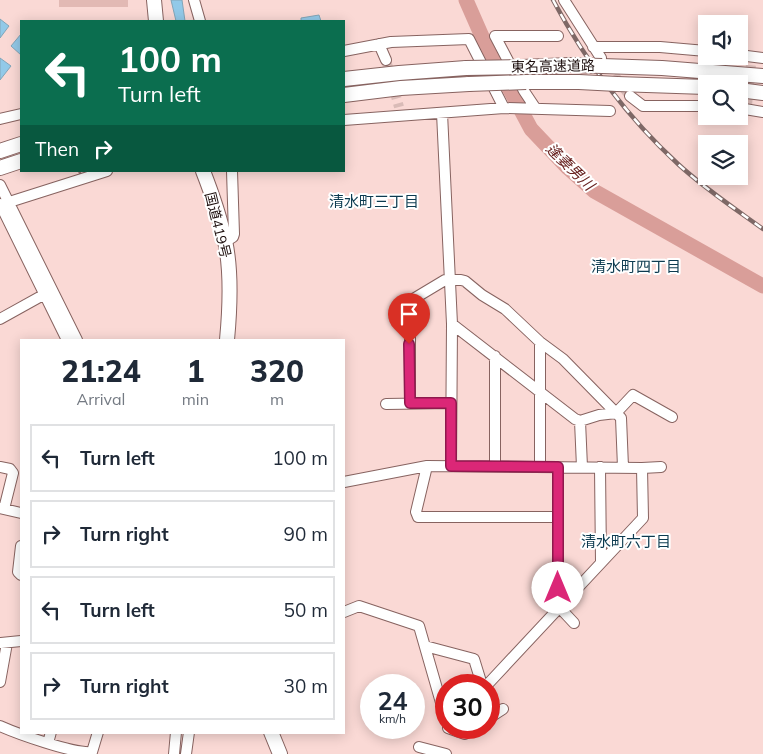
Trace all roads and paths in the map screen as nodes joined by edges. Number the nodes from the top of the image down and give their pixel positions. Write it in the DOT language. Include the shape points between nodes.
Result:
graph roads {
  1 [pos="154,0"];
  2 [pos="194,0"];
  3 [pos="564,0"];
  4 [pos="156,20"];
  5 [pos="200,20"];
  6 [pos="558,36"];
  7 [pos="379,44"];
  8 [pos="593,47"];
  9 [pos="345,50"];
  10 [pos="698,50"];
  11 [pos="386,60"];
  12 [pos="602,62"];
  13 [pos="763,76"];
  14 [pos="345,79"];
  15 [pos="698,87"];
  16 [pos="748,91"];
  17 [pos="763,93"];
  18 [pos="345,95"];
  19 [pos="630,96"];
  20 [pos="698,106"];
  21 [pos="506,108"];
  22 [pos="748,108"];
  23 [pos="534,109"];
  24 [pos="610,111"];
  25 [pos="763,112"];
  26 [pos="442,113"];
  27 [pos="20,114"];
  28 [pos="0,119"];
  29 [pos="345,120"];
  30 [pos="20,144"];
  31 [pos="0,151"];
  32 [pos="20,161"];
  33 [pos="0,168"];
  34 [pos="103,172"];
  35 [pos="203,172"];
  36 [pos="232,172"];
  37 [pos="2,199"];
  38 [pos="225,242"];
  39 [pos="451,280"];
  40 [pos="45,294"];
  41 [pos="0,319"];
  42 [pos="452,324"];
  43 [pos="67,339"];
  44 [pos="76,339"];
  45 [pos="227,339"];
  46 [pos="540,342"];
  47 [pos="496,356"];
  48 [pos="540,392"];
  49 [pos="410,403"];
  50 [pos="451,403"];
  51 [pos="386,404"];
  52 [pos="616,413"];
  53 [pos="672,417"];
  54 [pos="580,421"];
  55 [pos="427,466"];
  56 [pos="451,466"];
  57 [pos="495,466"];
  58 [pos="540,466"];
  59 [pos="0,467"];
  60 [pos="558,467"];
  61 [pos="582,467"];
  62 [pos="600,467"];
  63 [pos="623,467"];
  64 [pos="661,467"];
  65 [pos="642,468"];
  66 [pos="345,482"];
  67 [pos="2,508"];
  68 [pos="20,513"];
  69 [pos="558,517"];
  70 [pos="20,555"];
  71 [pos="601,562"];
  72 [pos="20,574"];
  73 [pos="560,608"];
  74 [pos="345,612"];
  75 [pos="574,623"];
  76 [pos="20,641"];
  77 [pos="3,643"];
  78 [pos="425,646"];
  79 [pos="479,674"];
  80 [pos="497,674"];
  81 [pos="435,681"];
  82 [pos="0,682"];
  83 [pos="503,709"];
  84 [pos="500,711"];
  85 [pos="0,726"];
  86 [pos="20,733"];
  87 [pos="23,734"];
  88 [pos="50,734"];
  89 [pos="97,734"];
  90 [pos="176,734"];
  91 [pos="189,734"];
  92 [pos="272,734"];
  93 [pos="48,743"];
  94 [pos="419,747"];
  95 [pos="174,754"];
  96 [pos="186,754"];
  97 [pos="280,754"];
  98 [pos="446,754"];
  1 -- 4 [label="highway"];
  2 -- 5 [label="street"];
  3 -- 8 [label="street"];
  6 -- 23 [label="street" via="495,36"];
  7 -- 9 [label="street"];
  7 -- 11 [label="street"];
  7 -- 21 [label="street" via="470,39"];
  8 -- 10 [label="street"];
  8 -- 12 [label="street"];
  12 -- 13 [label="highway, 東名高速道路"];
  12 -- 14 [label="highway, 東名高速道路, bridge" via="466,68"];
  15 -- 18 [label="highway, 東名高速道路, bridge" via="526,82 402,88"];
  16 -- 17 [label="highway"];
  19 -- 20 [label="street" via="643,106"];
  21 -- 23 [label="street"];
  21 -- 26 [label="street"];
  22 -- 25 [label="street"];
  23 -- 24 [label="street"];
  26 -- 29 [label="street" via="400,111"];
  26 -- 39 [label="street"];
  27 -- 28 [label="street"];
  30 -- 31 [label="highway"];
  32 -- 33 [label="highway"];
  34 -- 37 [label="street"];
  35 -- 38 [label="highway, 国道419号"];
  36 -- 38 [label="street" via="234,234"];
  37 -- 40 [label="street"];
  37 -- 44 [label="street"];
  38 -- 45 [label="highway, 国道419号" via="230,295"];
  39 -- 42 [label="street"];
  39 -- 46 [label="street" via="465,281 505,309"];
  39 -- 49 [label="street" via="413,298 409,304"];
  40 -- 41 [label="street"];
  40 -- 43 [label="street"];
  42 -- 47 [label="street"];
  42 -- 50 [label="street"];
  46 -- 48 [label="street"];
  46 -- 52 [label="street" via="563,359"];
  47 -- 48 [label="street"];
  47 -- 57 [label="street"];
  48 -- 54 [label="street"];
  48 -- 58 [label="street"];
  49 -- 50 [label="street"];
  49 -- 51 [label="street"];
  50 -- 56 [label="street"];
  52 -- 53 [label="street" via="632,395"];
  52 -- 54 [label="street"];
  52 -- 63 [label="street" via="622,423"];
  54 -- 61 [label="street"];
  55 -- 56 [label="street"];
  55 -- 66 [label="street"];
  55 -- 69 [label="street" via="416,512 418,517"];
  56 -- 57 [label="street"];
  57 -- 58 [label="street"];
  58 -- 60 [label="street"];
  59 -- 67 [label="street" via="13,473"];
  60 -- 61 [label="street"];
  60 -- 69 [label="street"];
  61 -- 62 [label="street"];
  62 -- 63 [label="street"];
  62 -- 71 [label="street"];
  63 -- 65 [label="street"];
  64 -- 65 [label="street"];
  65 -- 71 [label="street" via="642,518"];
  67 -- 68 [label="street"];
  69 -- 73 [label="street"];
  70 -- 72 [label="street"];
  71 -- 73 [label="street"];
  73 -- 75 [label="street"];
  73 -- 80 [label="street"];
  74 -- 78 [label="street" via="359,606 415,624 419,626"];
  76 -- 77 [label="street"];
  77 -- 82 [label="street"];
  78 -- 79 [label="street" via="473,658"];
  78 -- 81 [label="street"];
  83 -- 84 [label="street"];
  85 -- 86 [label="street"];
  87 -- 93 [label="street"];
  88 -- 93 [label="street"];
  89 -- 93 [label="street" via="92,752 87,754"];
  90 -- 95 [label="street"];
  91 -- 96 [label="street"];
  92 -- 97 [label="highway"];
  94 -- 98 [label="street"];
}
